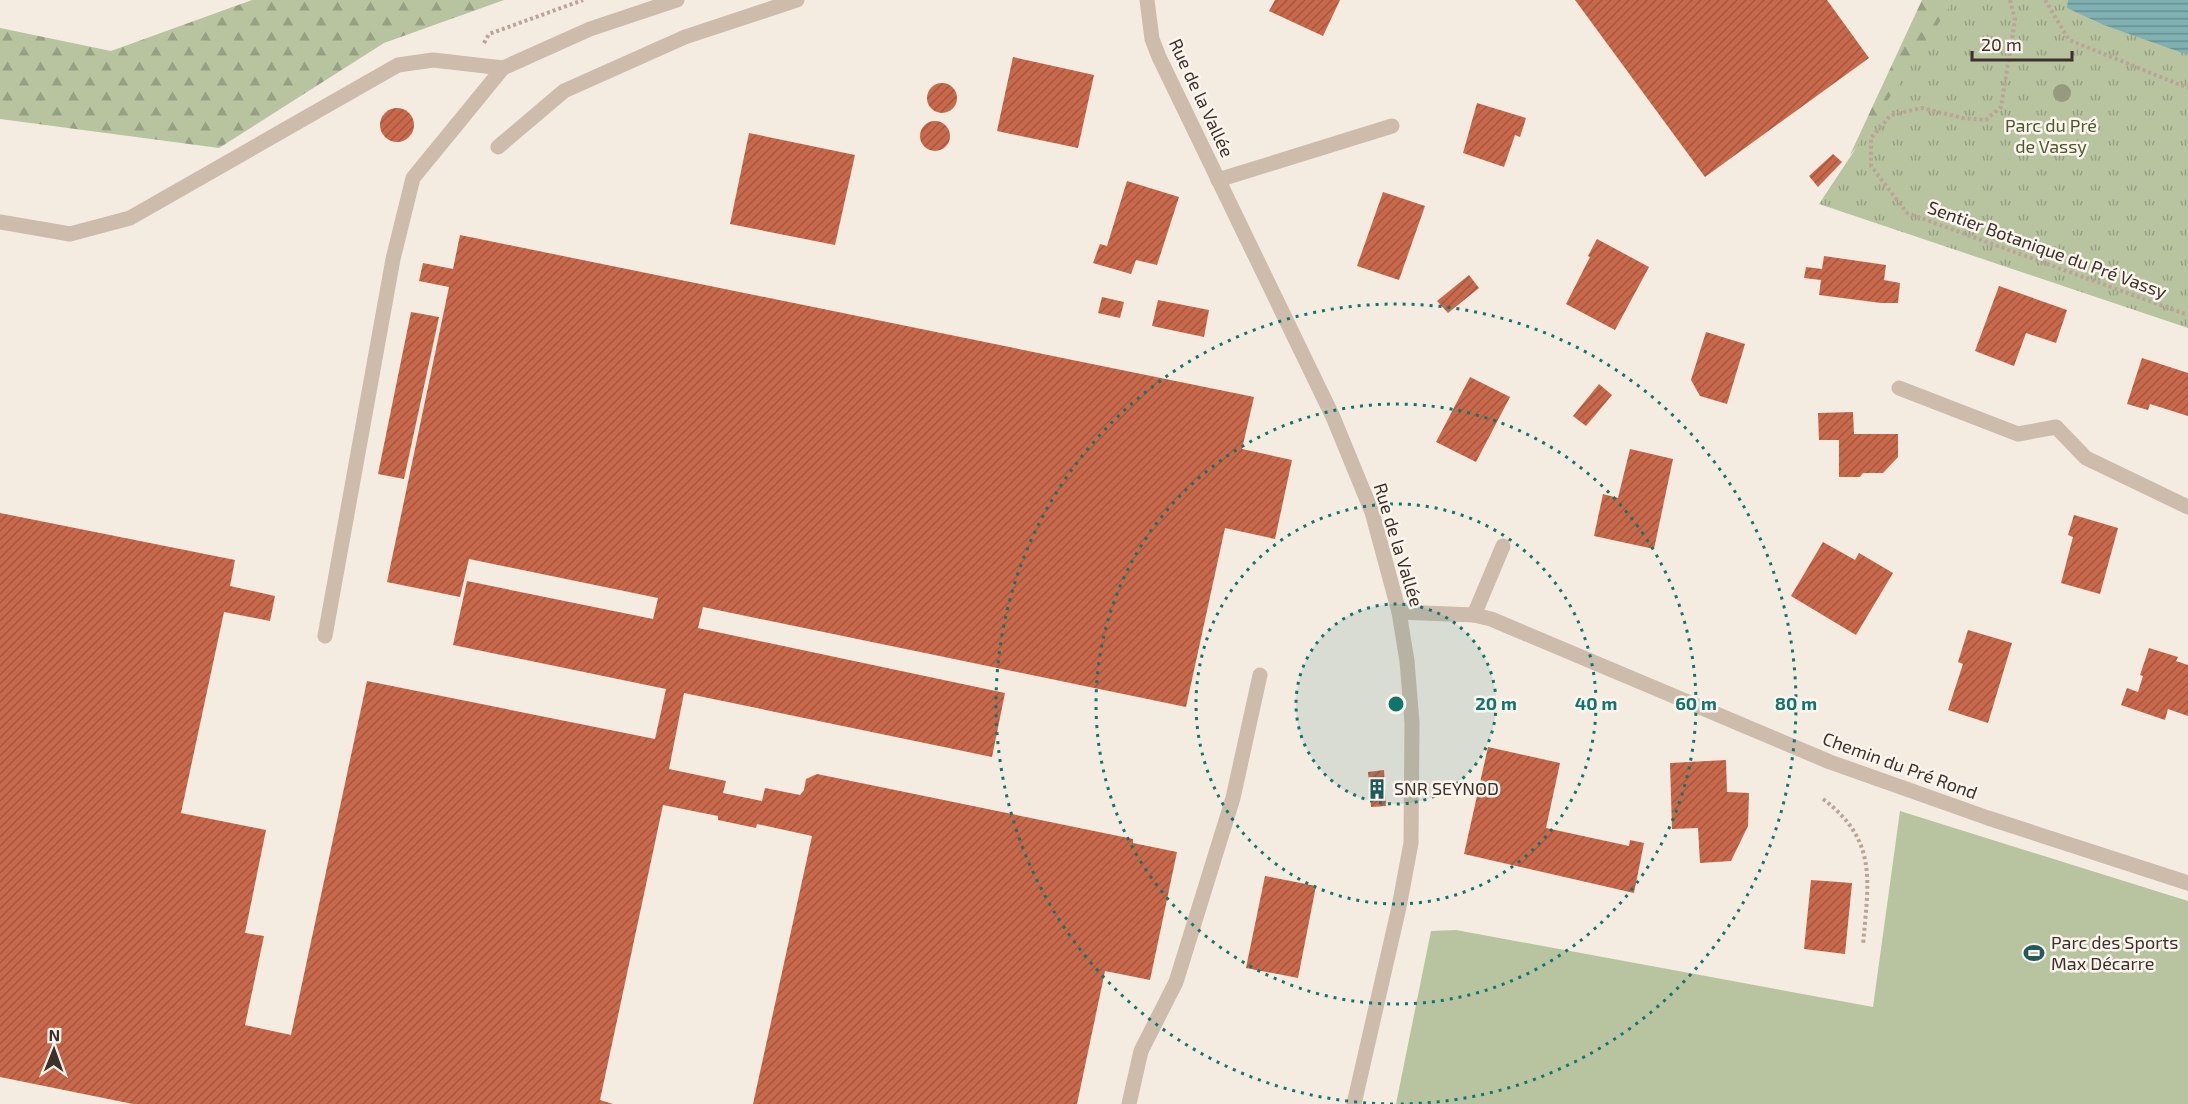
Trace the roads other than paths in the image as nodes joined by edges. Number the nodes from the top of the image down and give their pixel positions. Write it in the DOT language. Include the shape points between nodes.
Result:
graph roads {
  1 [pos="677,0"];
  2 [pos="797,0"];
  3 [pos="1147,0"];
  4 [pos="504,68"];
  5 [pos="1392,126"];
  6 [pos="498,147"];
  7 [pos="1218,180"];
  8 [pos="0,222"];
  9 [pos="1899,388"];
  10 [pos="2188,507"];
  11 [pos="1503,546"];
  12 [pos="1400,612"];
  13 [pos="1474,615"];
  14 [pos="325,636"];
  15 [pos="1260,675"];
  16 [pos="2188,883"];
  17 [pos="1129,1104"];
  18 [pos="1354,1104"];
  1 -- 4 [label="street" via="590,29"];
  2 -- 6 [label="street" via="685,37 564,91"];
  3 -- 7 [label="street, Rue de la Vallée" via="1152,39"];
  4 -- 8 [label="street" via="433,60 398,65 130,218 70,234"];
  4 -- 14 [label="street" via="413,178 393,259"];
  5 -- 7 [label="street"];
  7 -- 12 [label="street, Rue de la Vallée" via="1333,417 1372,512"];
  9 -- 10 [label="street" via="2018,434 2056,427 2086,458"];
  11 -- 13 [label="street"];
  12 -- 13 [label="street, Chemin du Pré Rond"];
  12 -- 18 [label="street, Rue de la Vallée" via="1412,723 1411,843"];
  13 -- 16 [label="street, Chemin du Pré Rond" via="1830,762"];
  15 -- 17 [label="street" via="1233,798 1176,982 1141,1051"];
}
